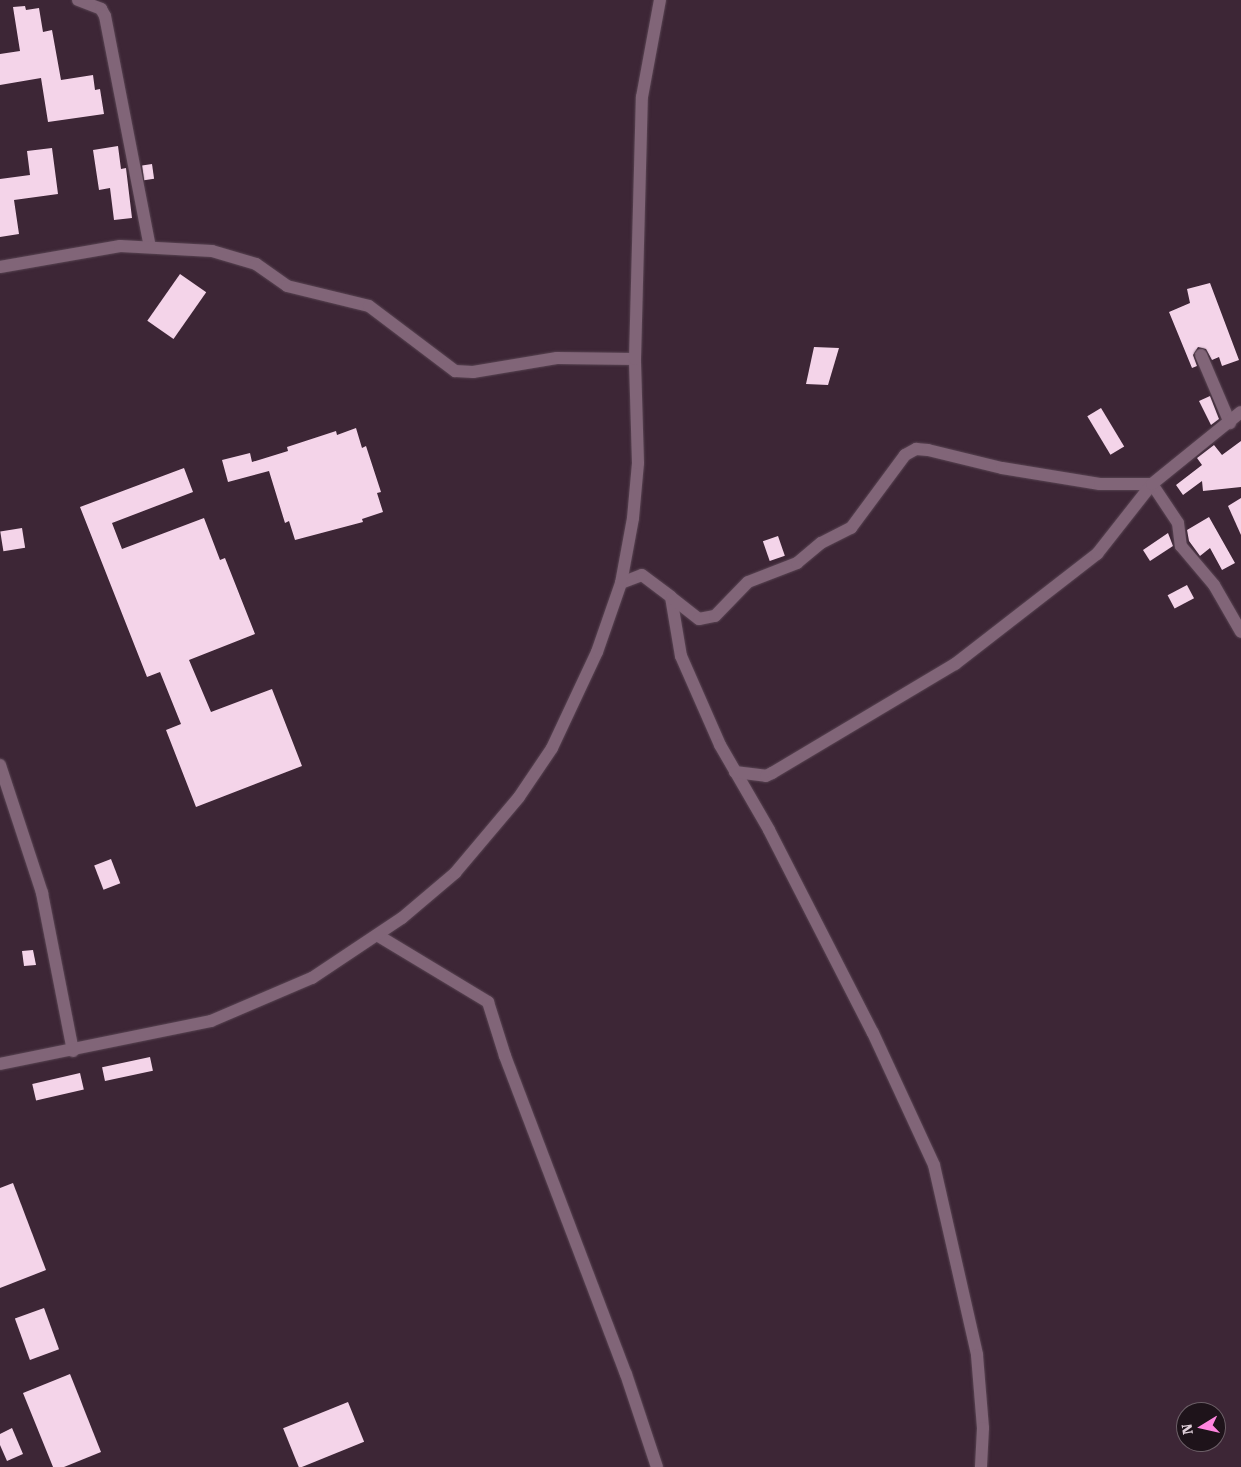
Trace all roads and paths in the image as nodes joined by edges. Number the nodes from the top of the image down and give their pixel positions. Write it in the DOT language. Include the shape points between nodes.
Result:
graph roads {
  1 [pos="78,0"];
  2 [pos="660,0"];
  3 [pos="150,247"];
  4 [pos="0,266"];
  5 [pos="1201,355"];
  6 [pos="634,359"];
  7 [pos="1241,412"];
  8 [pos="1230,423"];
  9 [pos="1152,484"];
  10 [pos="621,583"];
  11 [pos="671,597"];
  12 [pos="1241,632"];
  13 [pos="0,765"];
  14 [pos="735,772"];
  15 [pos="377,935"];
  16 [pos="73,1051"];
  17 [pos="0,1064"];
  18 [pos="657,1467"];
  19 [pos="981,1467"];
  1 -- 3 [label="street" via="101,9 105,16"];
  2 -- 6 [label="street" via="642,97"];
  3 -- 4 [label="street" via="88,249"];
  3 -- 6 [label="street" via="212,251 256,264 287,286 369,306 455,371 473,372 557,358"];
  5 -- 8 [label="street"];
  6 -- 10 [label="street" via="638,463"];
  7 -- 8 [label="street"];
  8 -- 9 [label="street"];
  9 -- 11 [label="street" via="1100,484 1002,468 916,449 891,470 851,528 821,543 797,563 748,582 715,616 699,619"];
  9 -- 12 [label="street" via="1178,523 1181,546 1214,585"];
  9 -- 14 [label="street" via="1096,554 955,664 766,776"];
  10 -- 11 [label="street" via="642,575"];
  10 -- 15 [label="street" via="575,702 552,748 520,797 455,873"];
  11 -- 14 [label="street" via="686,670"];
  13 -- 16 [label="street" via="42,893"];
  14 -- 19 [label="street" via="769,830 872,1033 938,1174 981,1385"];
  15 -- 16 [label="street" via="312,978 251,1006 177,1030"];
  15 -- 18 [label="street" via="488,1002 505,1056 626,1374"];
  16 -- 17 [label="street"];
}
